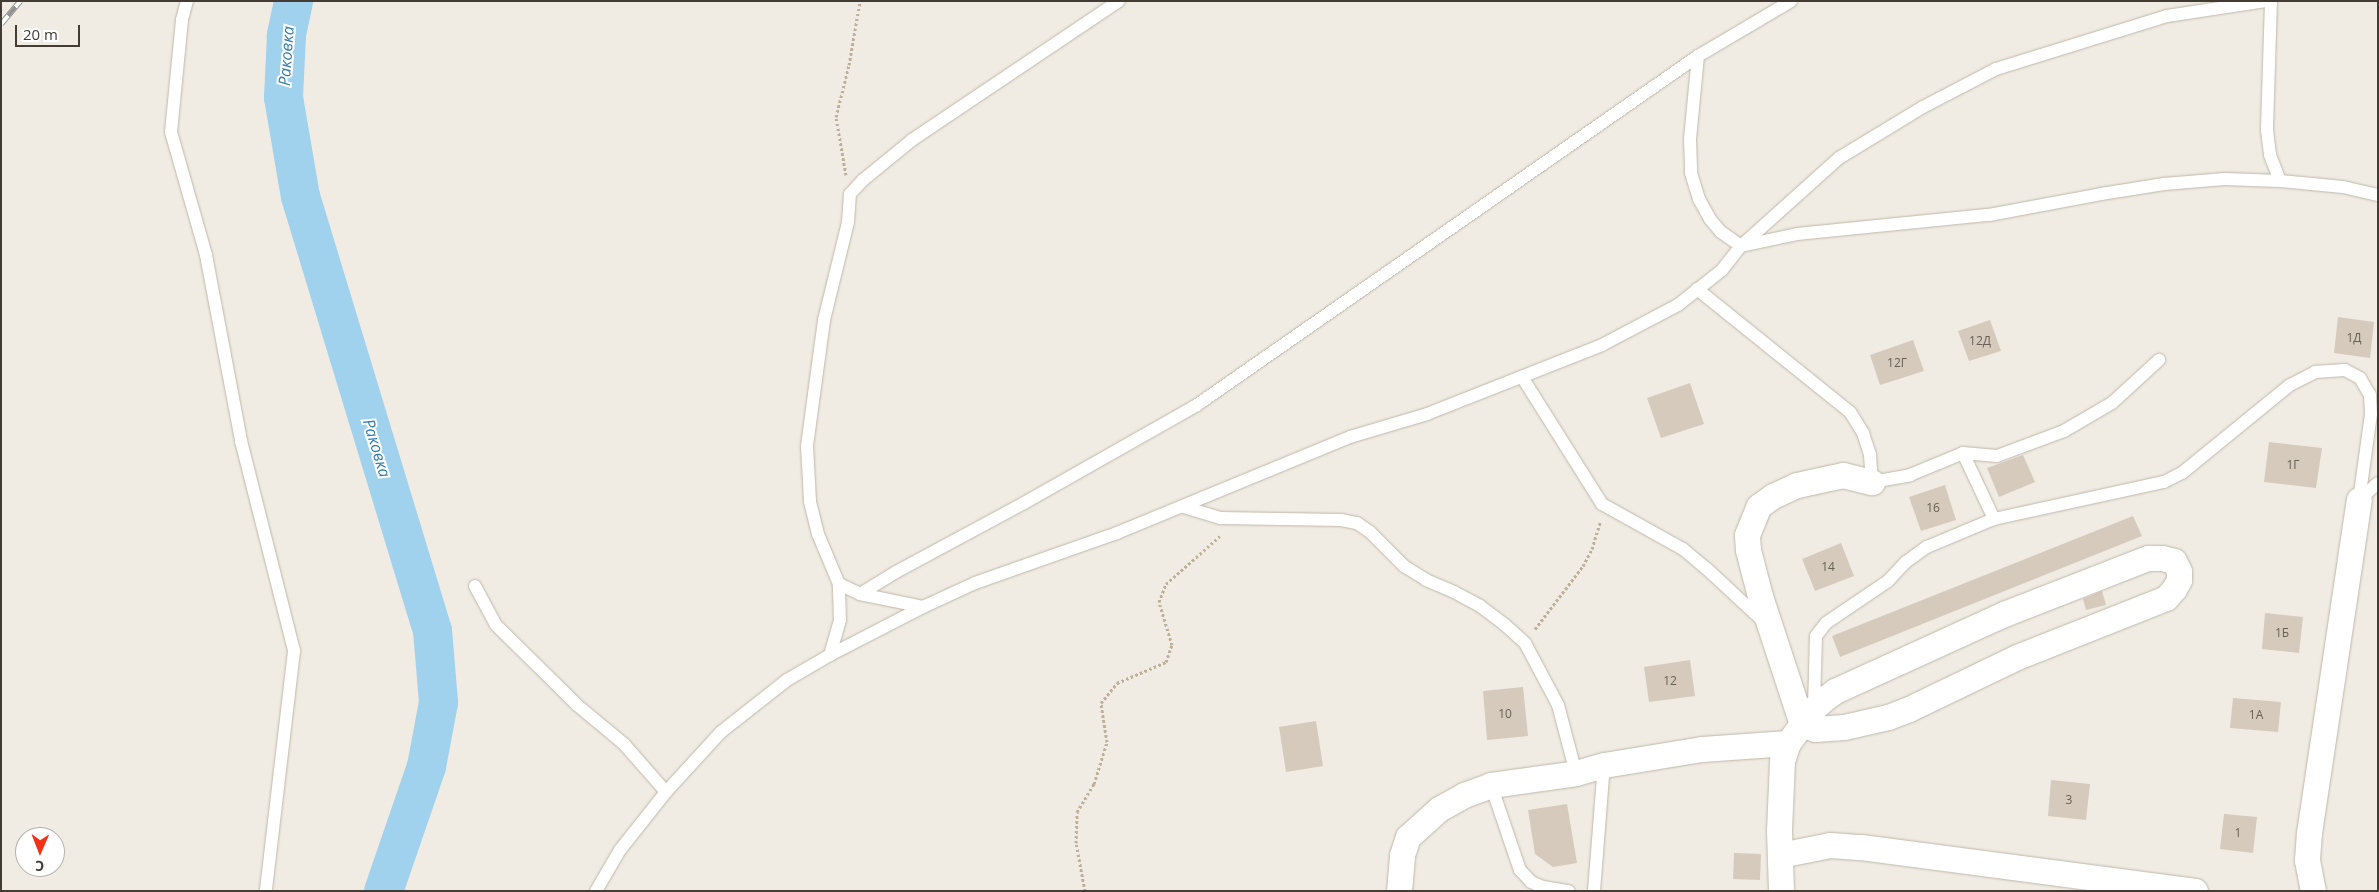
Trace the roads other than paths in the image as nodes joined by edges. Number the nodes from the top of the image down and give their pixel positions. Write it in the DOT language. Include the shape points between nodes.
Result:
graph roads {
  1 [pos="187,1"];
  2 [pos="1119,1"];
  3 [pos="1791,1"];
  4 [pos="2266,1"];
  5 [pos="2271,1"];
  6 [pos="1698,56"];
  7 [pos="2280,181"];
  8 [pos="2378,195"];
  9 [pos="1741,246"];
  10 [pos="1697,289"];
  11 [pos="2159,360"];
  12 [pos="1522,377"];
  13 [pos="1963,454"];
  14 [pos="1872,482"];
  15 [pos="2378,484"];
  16 [pos="2360,500"];
  17 [pos="1184,507"];
  18 [pos="1994,520"];
  19 [pos="839,584"];
  20 [pos="475,586"];
  21 [pos="860,594"];
  22 [pos="923,607"];
  23 [pos="1770,628"];
  24 [pos="830,655"];
  25 [pos="1801,725"];
  26 [pos="1604,765"];
  27 [pos="1576,773"];
  28 [pos="1491,786"];
  29 [pos="666,792"];
  30 [pos="1780,855"];
  31 [pos="266,891"];
  32 [pos="596,891"];
  33 [pos="1399,891"];
  34 [pos="1570,891"];
  35 [pos="1594,891"];
  36 [pos="1781,891"];
  37 [pos="2195,891"];
  38 [pos="2313,891"];
  1 -- 31 [label="lane" via="182,20 171,132 206,255 241,441 294,651"];
  2 -- 19 [label="lane" via="912,140 850,194 848,222 824,320 807,446 810,501 818,534"];
  3 -- 6 [label="lane"];
  4 -- 9 [label="lane" via="2167,16 1996,69 1839,158"];
  5 -- 7 [label="lane" via="2266,130 2270,155"];
  6 -- 9 [label="lane" via="1690,139 1691,173 1699,200 1710,219"];
  6 -- 21 [label="lane" via="1197,405"];
  7 -- 8 [label="lane"];
  7 -- 9 [label="lane" via="2225,179 2164,184 1989,215 1797,234"];
  9 -- 10 [label="lane" via="1722,270"];
  10 -- 12 [label="lane" via="1678,305 1602,345"];
  10 -- 14 [label="lane" via="1850,412 1864,433"];
  11 -- 13 [label="lane" via="2112,404 2064,431 1997,456"];
  12 -- 17 [label="lane" via="1426,414 1350,437"];
  12 -- 23 [label="lane" via="1602,504 1682,550"];
  13 -- 14 [label="lane" via="1910,475"];
  13 -- 18 [label="lane"];
  14 -- 23 [label="street" via="1843,475 1820,478 1797,484 1759,506 1747,535 1748,550"];
  15 -- 16 [label="lane"];
  16 -- 18 [label="lane" via="2370,395 2360,378 2345,370 2315,372 2290,385 2182,473 2164,482"];
  16 -- 38 [label="street" via="2309,833 2307,860"];
  17 -- 22 [label="lane" via="975,583"];
  17 -- 27 [label="lane" via="1220,518 1299,518 1357,523 1404,566 1480,606 1525,643 1558,705"];
  18 -- 25 [label="lane" via="1927,547 1888,581 1826,623 1816,636"];
  19 -- 21 [label="lane"];
  19 -- 24 [label="lane" via="840,620"];
  20 -- 29 [label="lane" via="496,625 577,706 624,744"];
  21 -- 22 [label="lane"];
  22 -- 24 [label="lane"];
  23 -- 25 [label="street"];
  24 -- 29 [label="lane" via="787,680 721,732"];
  25 -- 25 [label="street" via="1835,691 2004,614 2141,561 2162,558 2174,561 2179,571 2179,580 2166,598 2017,657 1909,709 1844,726 1815,729"];
  25 -- 26 [label="street" via="1702,749"];
  25 -- 30 [label="street" via="1782,761"];
  26 -- 27 [label="street"];
  26 -- 35 [label="lane"];
  27 -- 28 [label="street"];
  28 -- 33 [label="street" via="1464,795 1439,809 1408,837 1402,855"];
  28 -- 34 [label="lane" via="1520,870 1531,882"];
  29 -- 32 [label="lane" via="620,850"];
  30 -- 36 [label="street"];
  30 -- 37 [label="street" via="1830,845 1861,847"];
}
